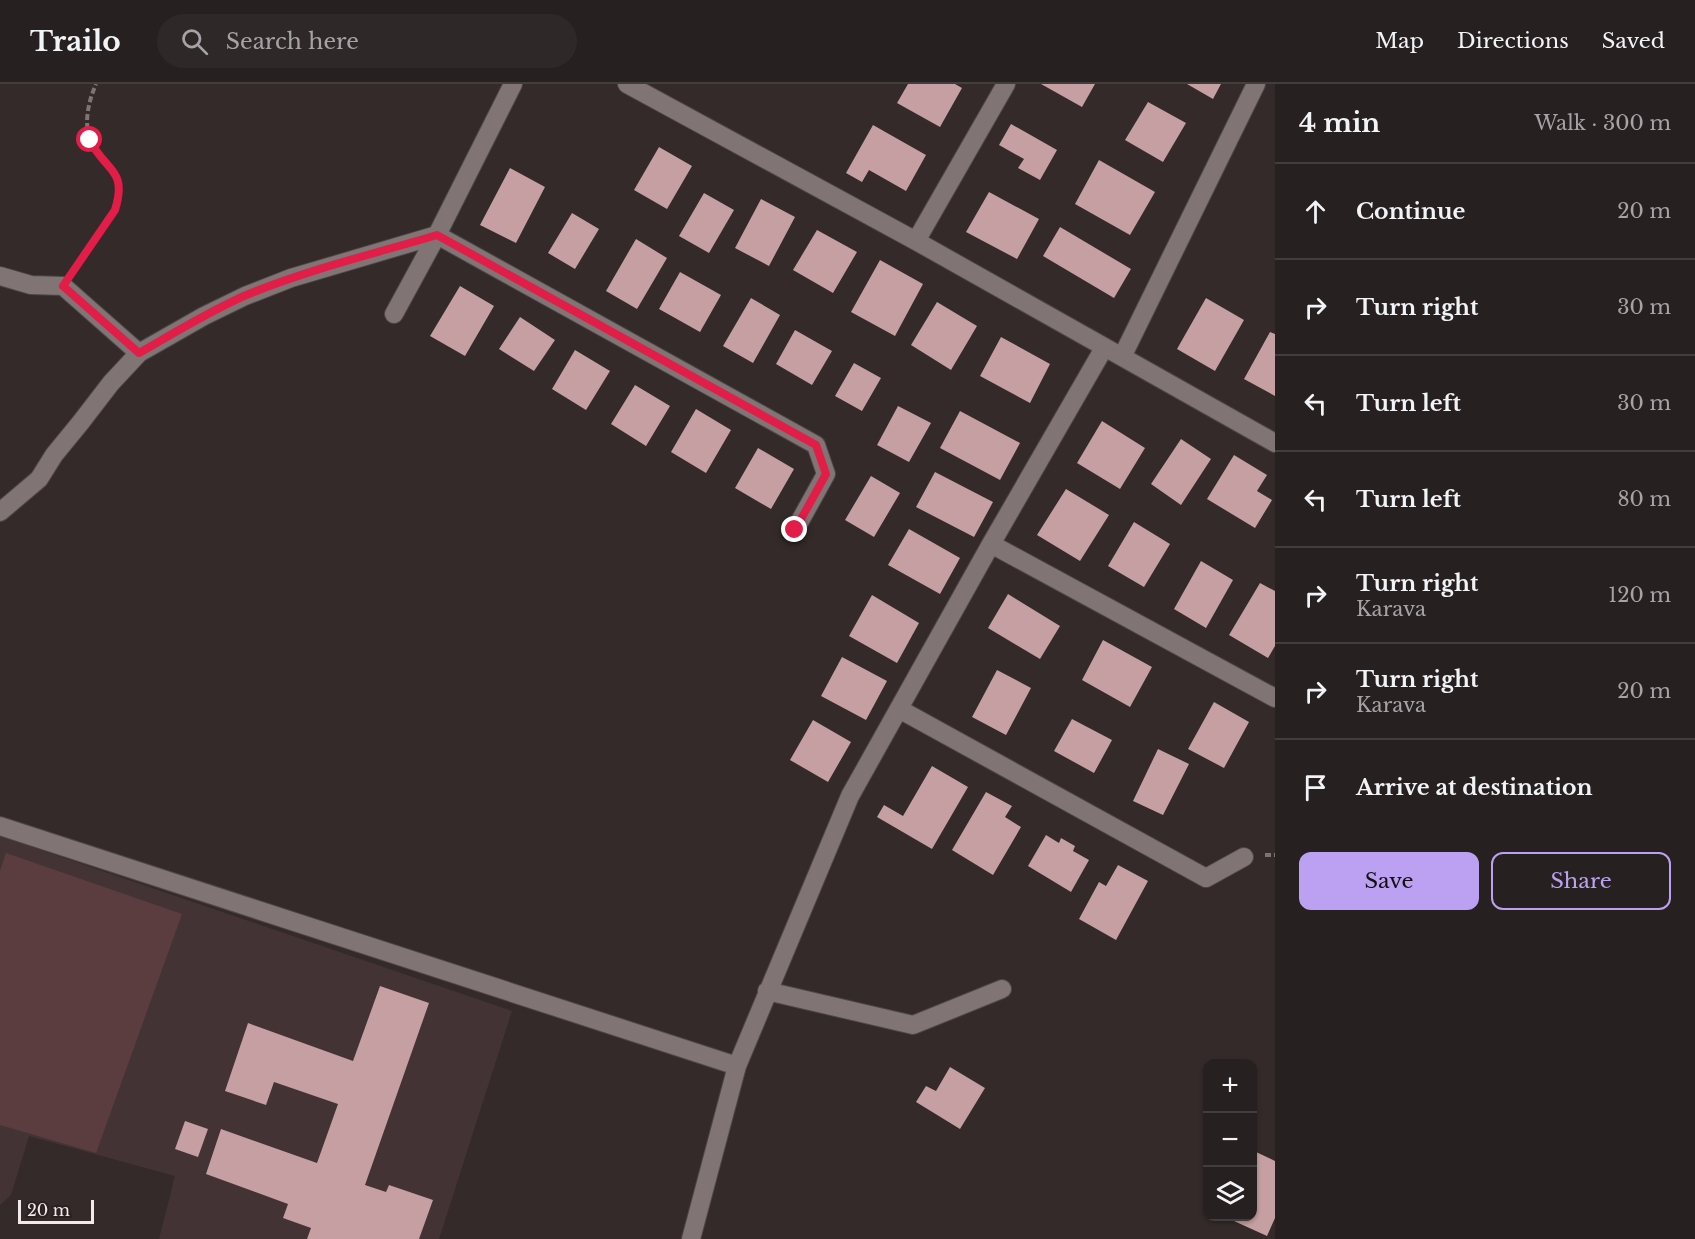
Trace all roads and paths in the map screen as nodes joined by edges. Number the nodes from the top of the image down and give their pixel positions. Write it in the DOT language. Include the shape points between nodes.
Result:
graph roads {
  1 [pos="96,84"];
  2 [pos="513,84"];
  3 [pos="627,84"];
  4 [pos="1006,84"];
  5 [pos="1256,84"];
  6 [pos="437,235"];
  7 [pos="915,241"];
  8 [pos="0,276"];
  9 [pos="63,286"];
  10 [pos="394,315"];
  11 [pos="1104,348"];
  12 [pos="139,353"];
  13 [pos="1122,357"];
  14 [pos="1275,443"];
  15 [pos="0,512"];
  16 [pos="795,530"];
  17 [pos="991,544"];
  18 [pos="1275,698"];
  19 [pos="899,709"];
  20 [pos="0,826"];
  21 [pos="1244,857"];
  22 [pos="1002,989"];
  23 [pos="767,991"];
  24 [pos="737,1066"];
  25 [pos="691,1239"];
  1 -- 9 [label="path" via="87,126 94,150 118,179 118,198 115,210"];
  2 -- 6 [label="street"];
  3 -- 7 [label="street"];
  4 -- 7 [label="street"];
  5 -- 13 [label="street"];
  6 -- 10 [label="street"];
  6 -- 12 [label="street" via="244,296"];
  6 -- 16 [label="street" via="816,445 826,474"];
  7 -- 11 [label="street"];
  8 -- 9 [label="street" via="31,285"];
  9 -- 12 [label="street"];
  11 -- 13 [label="street"];
  11 -- 17 [label="street"];
  12 -- 15 [label="street" via="111,383 39,479"];
  13 -- 14 [label="street"];
  17 -- 18 [label="street"];
  17 -- 19 [label="street"];
  19 -- 21 [label="street" via="1206,878"];
  19 -- 23 [label="street" via="850,796"];
  20 -- 24 [label="street"];
  22 -- 23 [label="street" via="913,1024"];
  23 -- 24 [label="street"];
  24 -- 25 [label="street"];
}
